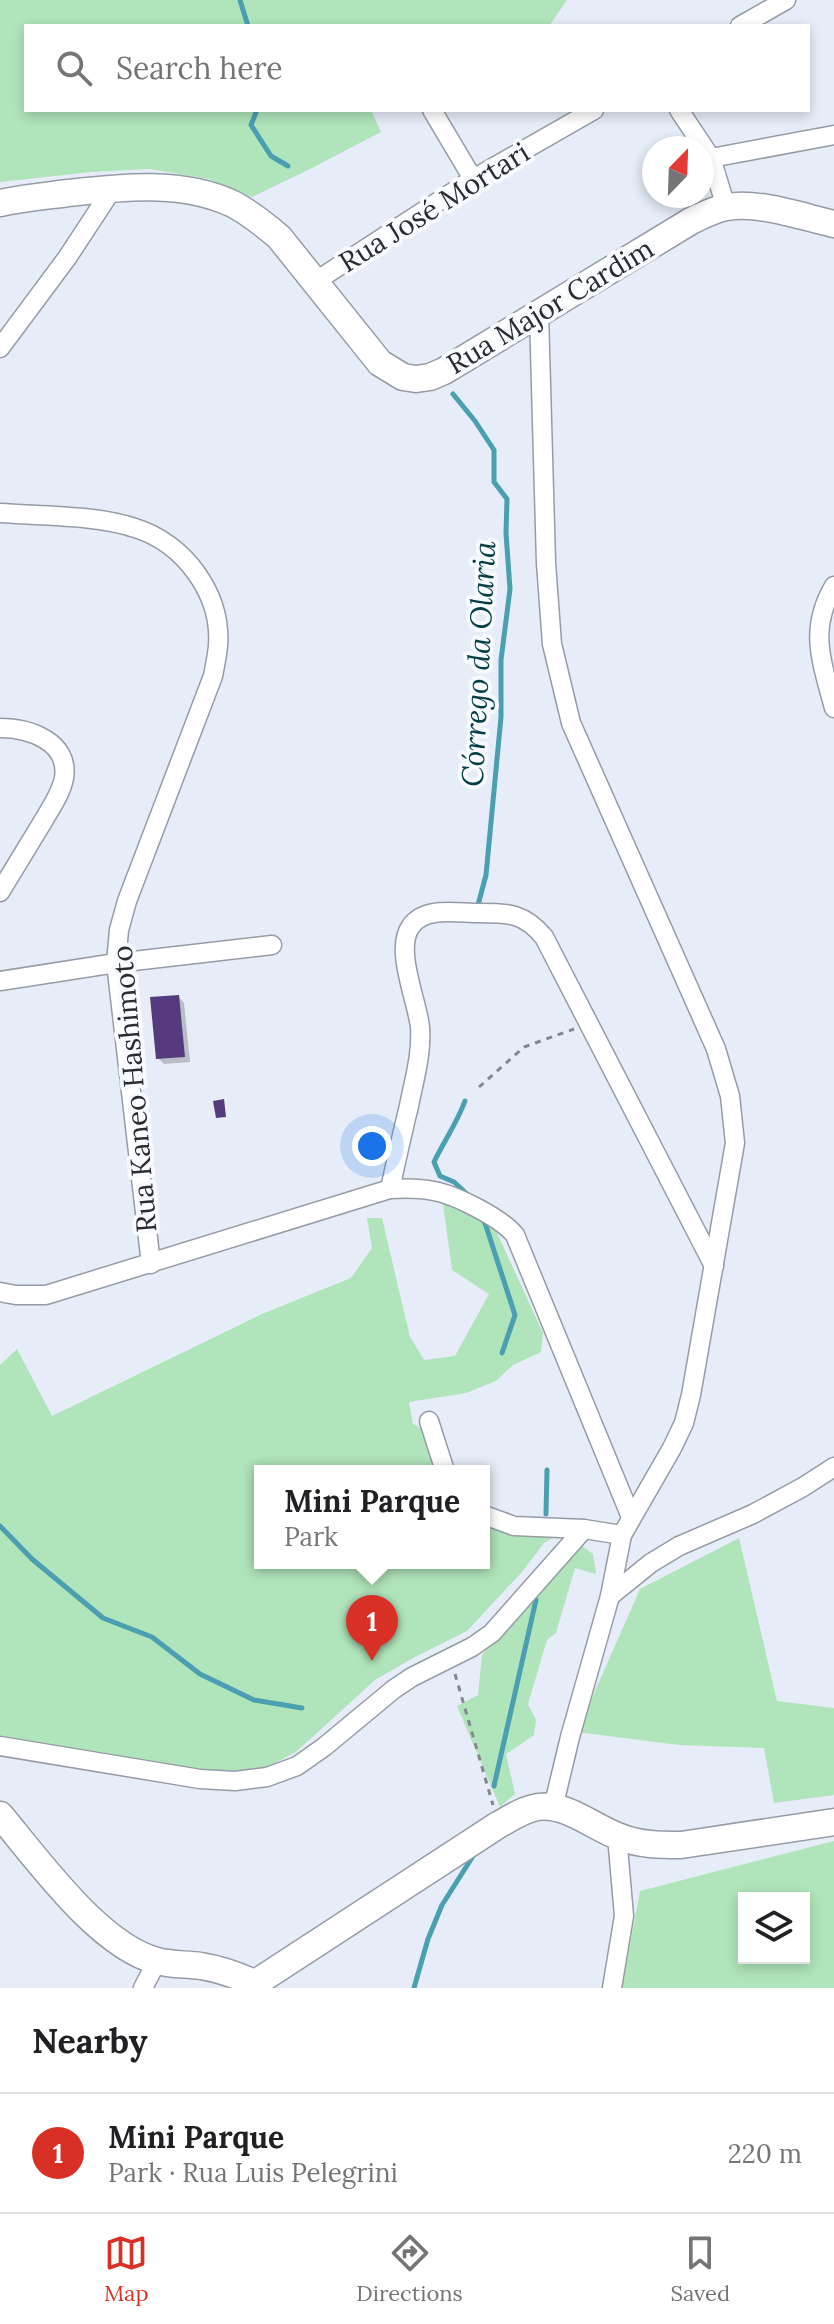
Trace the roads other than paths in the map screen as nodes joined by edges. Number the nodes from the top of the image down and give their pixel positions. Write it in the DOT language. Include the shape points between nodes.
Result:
graph roads {
  1 [pos="786,0"];
  2 [pos="744,24"];
  3 [pos="433,112"];
  4 [pos="590,112"];
  5 [pos="680,112"];
  6 [pos="834,135"];
  7 [pos="696,136"];
  8 [pos="714,157"];
  9 [pos="714,168"];
  10 [pos="473,179"];
  11 [pos="113,188"];
  12 [pos="0,203"];
  13 [pos="726,207"];
  14 [pos="834,224"];
  15 [pos="316,281"];
  16 [pos="539,314"];
  17 [pos="0,348"];
  18 [pos="0,513"];
  19 [pos="834,586"];
  20 [pos="834,708"];
  21 [pos="0,728"];
  22 [pos="0,892"];
  23 [pos="272,945"];
  24 [pos="116,963"];
  25 [pos="0,981"];
  26 [pos="390,1189"];
  27 [pos="151,1264"];
  28 [pos="714,1266"];
  29 [pos="0,1292"];
  30 [pos="429,1421"];
  31 [pos="443,1465"];
  32 [pos="834,1467"];
  33 [pos="490,1517"];
  34 [pos="631,1517"];
  35 [pos="584,1529"];
  36 [pos="622,1535"];
  37 [pos="610,1596"];
  38 [pos="0,1746"];
  39 [pos="553,1808"];
  40 [pos="0,1815"];
  41 [pos="834,1822"];
  42 [pos="617,1836"];
  43 [pos="157,1961"];
  44 [pos="251,1985"];
  45 [pos="143,1988"];
  46 [pos="612,1988"];
  1 -- 2 [label="street"];
  3 -- 10 [label="street"];
  4 -- 10 [label="street, Rua José Mortari"];
  5 -- 7 [label="street"];
  6 -- 8 [label="street"];
  9 -- 13 [label="street"];
  10 -- 15 [label="street, Rua José Mortari"];
  11 -- 12 [label="street, Rua Major Cardim"];
  11 -- 15 [label="street, Rua Major Cardim" via="176,189 233,204 279,237"];
  11 -- 17 [label="street"];
  13 -- 14 [label="street, Rua Major Cardim" via="766,209"];
  13 -- 16 [label="street, Rua Major Cardim" via="691,221"];
  15 -- 16 [label="street, Rua Major Cardim" via="380,363 403,377 444,371"];
  16 -- 28 [label="street" via="552,644 571,723 716,1049 730,1096 735,1143"];
  18 -- 24 [label="street, Rua Kaneo Hashimoto" via="136,528 171,546 198,573 213,606 219,643 213,676 127,901"];
  19 -- 20 [label="street" via="819,627 820,656"];
  21 -- 22 [label="street" via="34,732 51,743 63,760 64,777 57,798"];
  23 -- 24 [label="street"];
  24 -- 25 [label="street"];
  24 -- 27 [label="street, Rua Kaneo Hashimoto"];
  26 -- 27 [label="street"];
  26 -- 28 [label="street" via="417,1067 420,1028 404,947 408,930 429,913 508,913 544,937"];
  26 -- 34 [label="street" via="438,1191 496,1218 515,1235"];
  27 -- 29 [label="street" via="46,1295"];
  28 -- 34 [label="street" via="684,1423"];
  30 -- 31 [label="street"];
  32 -- 37 [label="street" via="753,1514 679,1546"];
  33 -- 35 [label="street" via="514,1526"];
  34 -- 36 [label="street"];
  35 -- 36 [label="street"];
  35 -- 38 [label="street" via="492,1633 394,1689 297,1766 267,1777 200,1779"];
  36 -- 37 [label="street"];
  37 -- 39 [label="street"];
  39 -- 42 [label="street"];
  39 -- 44 [label="street" via="538,1807 498,1825"];
  40 -- 43 [label="street" via="106,1934"];
  41 -- 42 [label="street" via="681,1845"];
  42 -- 46 [label="street" via="624,1916"];
  43 -- 44 [label="street" via="214,1969"];
  43 -- 45 [label="street"];
}
